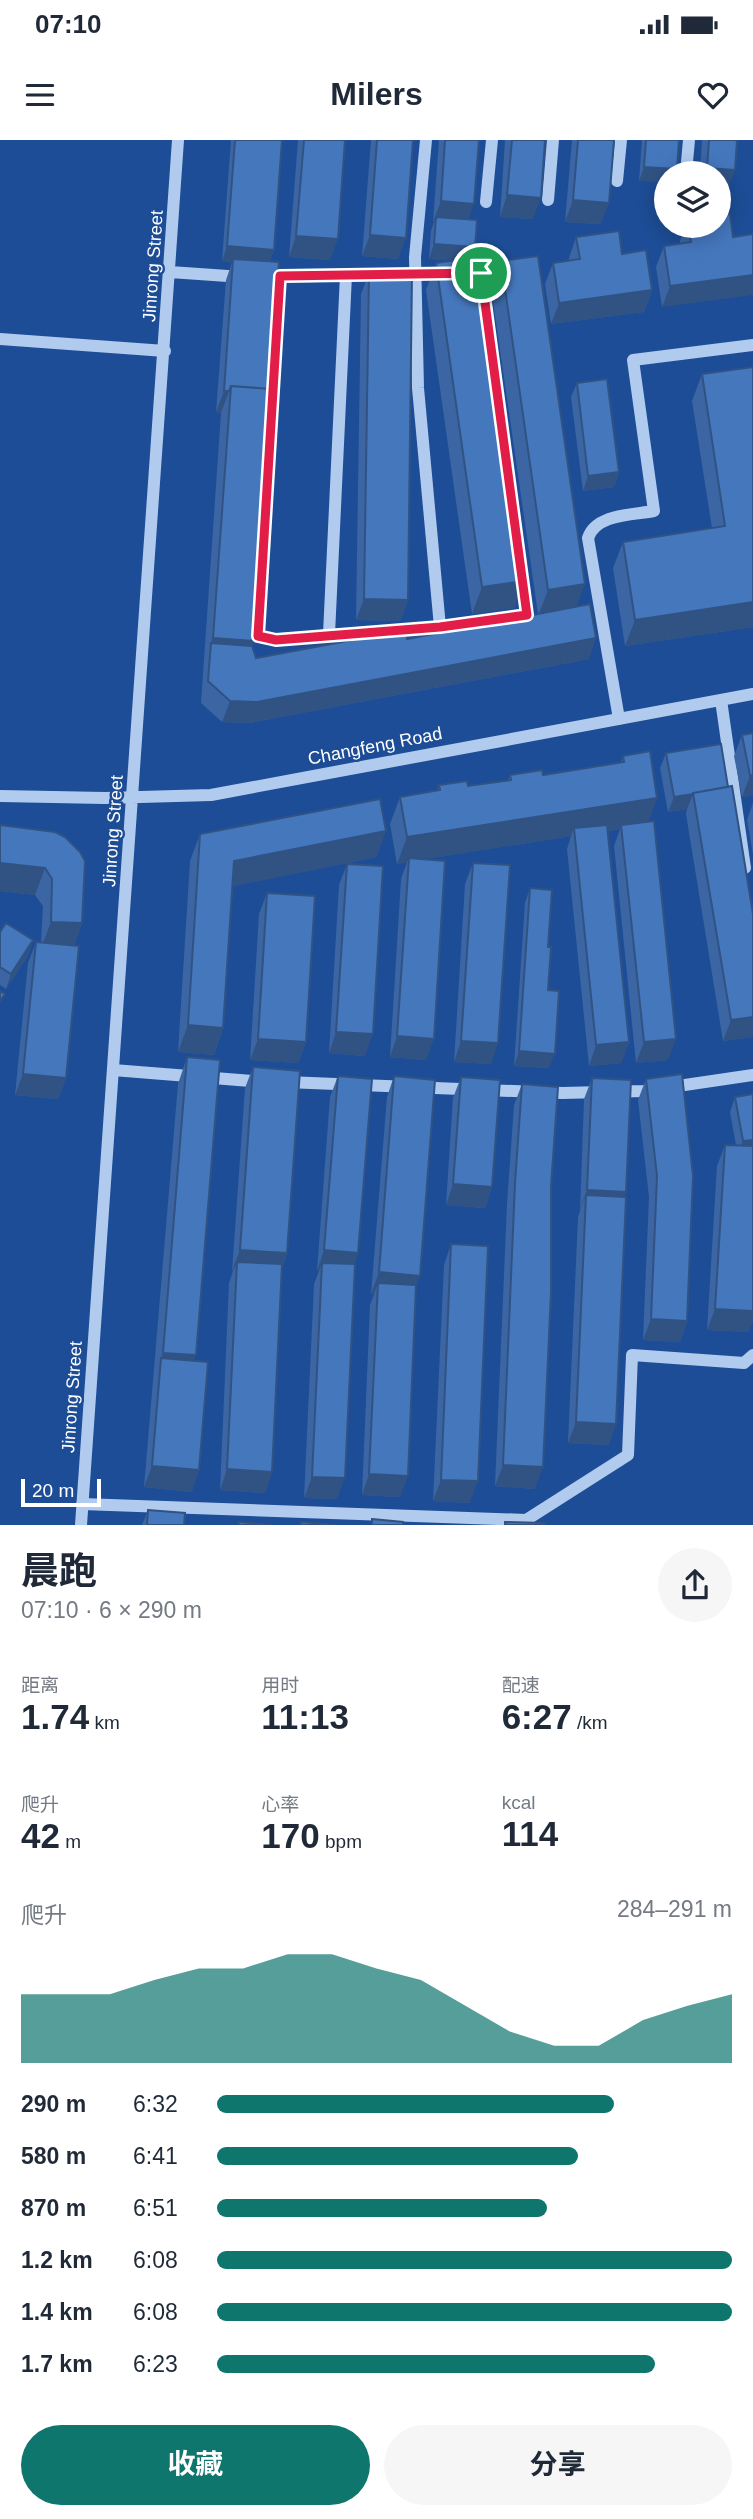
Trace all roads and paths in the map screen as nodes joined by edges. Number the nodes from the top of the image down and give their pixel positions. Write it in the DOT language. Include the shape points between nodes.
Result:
graph roads {
  1 [pos="178,140"];
  2 [pos="426,140"];
  3 [pos="492,140"];
  4 [pos="553,140"];
  5 [pos="621,140"];
  6 [pos="689,140"];
  7 [pos="687,161"];
  8 [pos="617,181"];
  9 [pos="548,200"];
  10 [pos="486,202"];
  11 [pos="170,272"];
  12 [pos="415,274"];
  13 [pos="346,275"];
  14 [pos="280,276"];
  15 [pos="0,339"];
  16 [pos="753,345"];
  17 [pos="165,351"];
  18 [pos="497,396"];
  19 [pos="519,560"];
  20 [pos="440,627"];
  21 [pos="329,634"];
  22 [pos="753,694"];
  23 [pos="721,700"];
  24 [pos="619,719"];
  25 [pos="0,796"];
  26 [pos="133,797"];
  27 [pos="747,879"];
  28 [pos="113,1070"];
  29 [pos="753,1075"];
  30 [pos="753,1355"];
  31 [pos="82,1504"];
  32 [pos="81,1525"];
  1 -- 11 [label="street, Jinrong Street"];
  2 -- 12 [label="street"];
  3 -- 10 [label="street"];
  4 -- 9 [label="street"];
  5 -- 8 [label="street"];
  6 -- 7 [label="street"];
  11 -- 14 [label="street"];
  11 -- 17 [label="street, Jinrong Street"];
  12 -- 13 [label="street"];
  12 -- 18 [label="street" via="481,273"];
  12 -- 20 [label="street" via="418,388"];
  13 -- 14 [label="street"];
  13 -- 21 [label="street"];
  14 -- 21 [label="street" via="258,636 276,640"];
  15 -- 17 [label="street"];
  16 -- 24 [label="street" via="634,360 654,511 600,522 588,538"];
  17 -- 26 [label="street, Jinrong Street"];
  19 -- 20 [label="street" via="527,615"];
  20 -- 21 [label="street"];
  22 -- 23 [label="street, Changfeng Road"];
  23 -- 24 [label="street, Changfeng Road"];
  23 -- 27 [label="street"];
  24 -- 26 [label="street, Changfeng Road" via="211,795"];
  25 -- 26 [label="street, Changfeng Road"];
  26 -- 28 [label="street, Jinrong Street"];
  28 -- 29 [label="street" via="227,1080 562,1093 644,1090"];
  28 -- 31 [label="street, Jinrong Street"];
  30 -- 31 [label="street" via="744,1363 632,1355 628,1455 526,1520"];
  31 -- 32 [label="street, Jinrong Street"];
}
